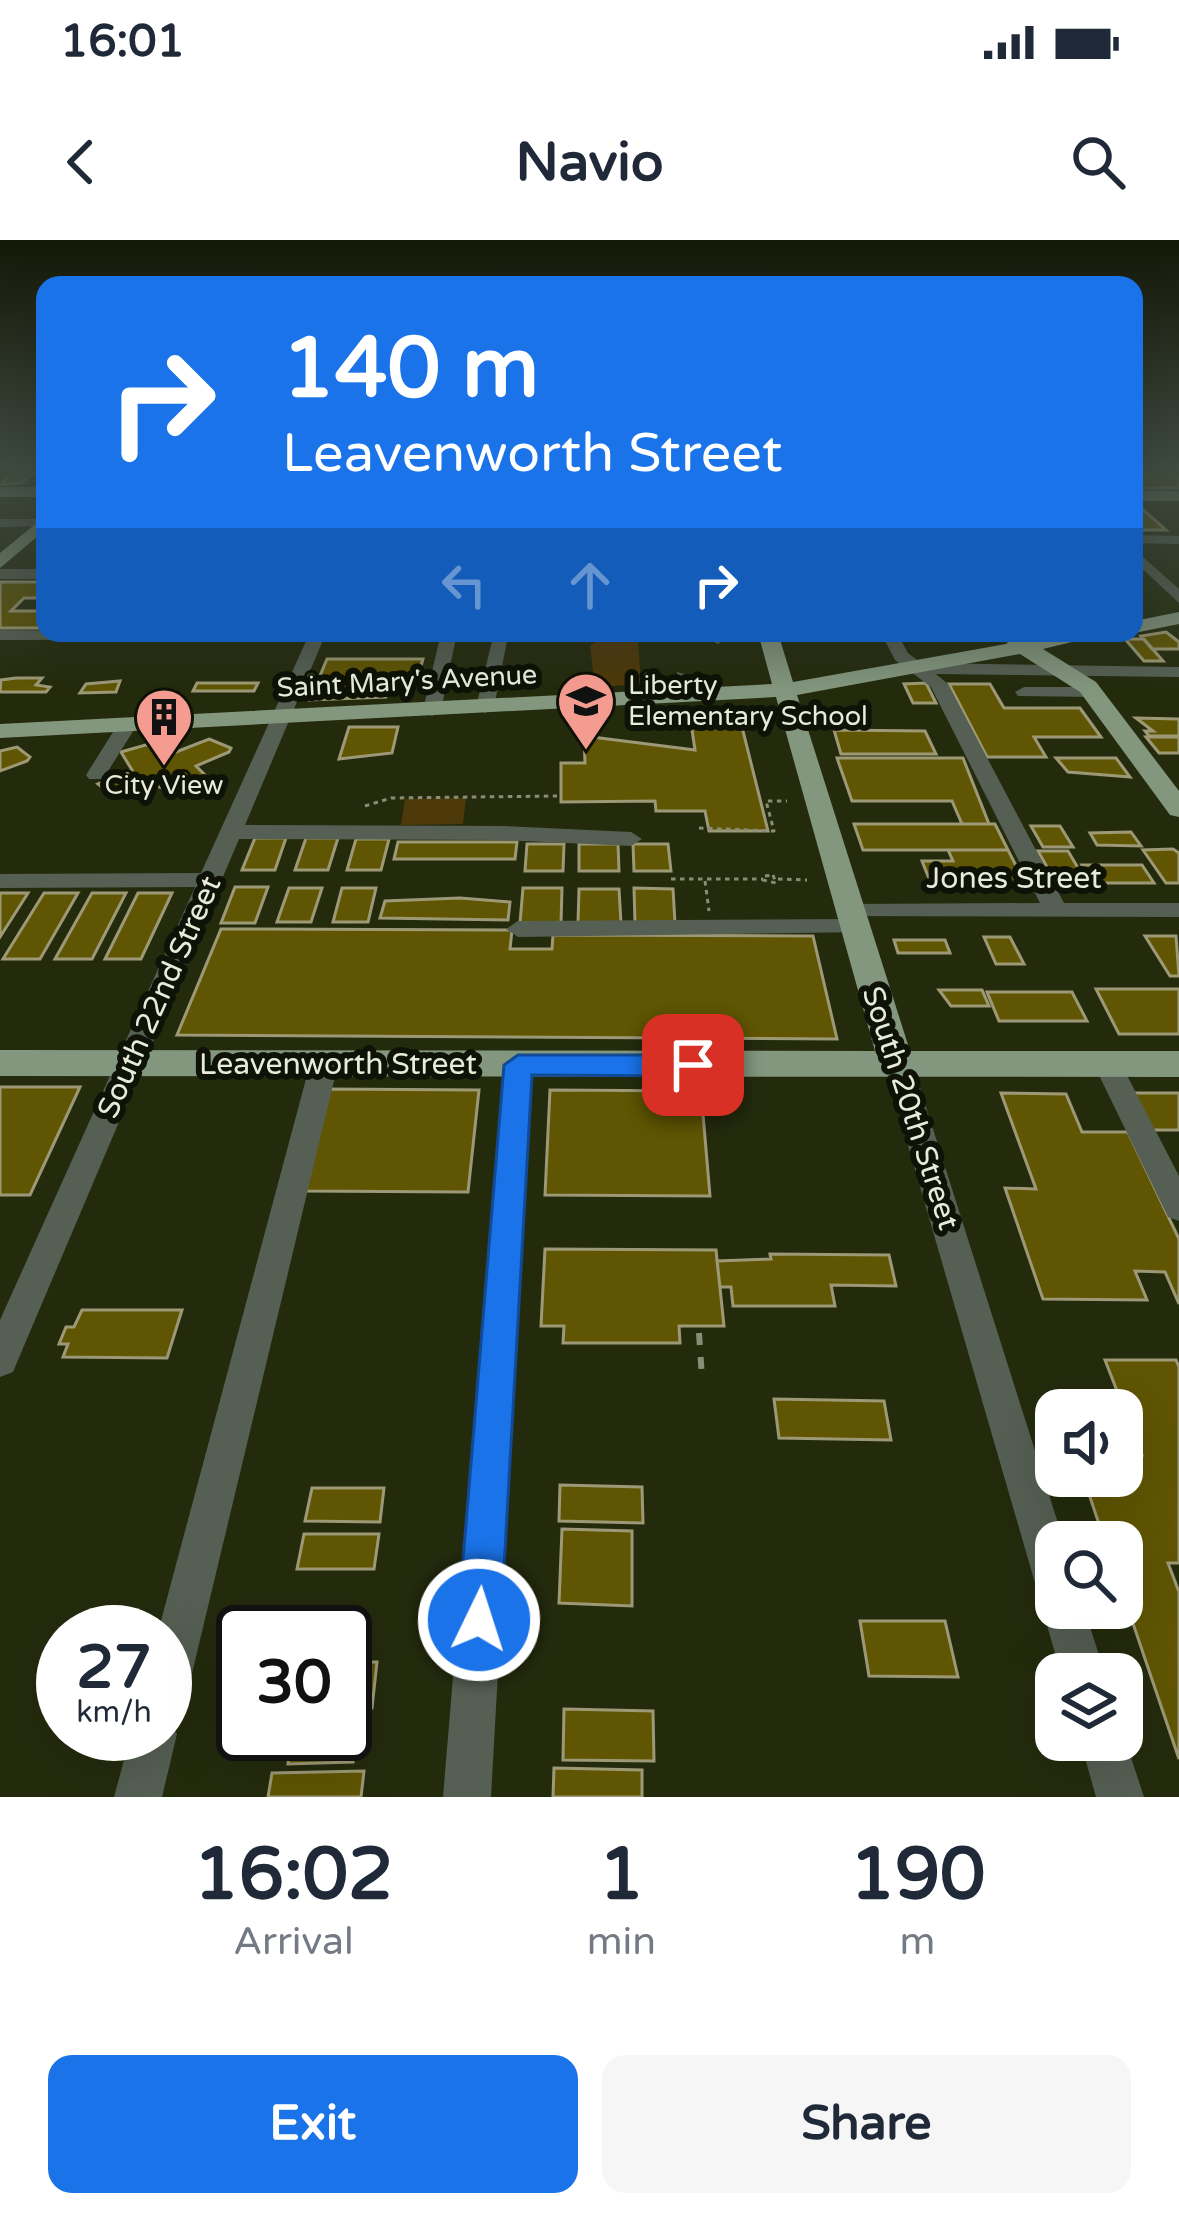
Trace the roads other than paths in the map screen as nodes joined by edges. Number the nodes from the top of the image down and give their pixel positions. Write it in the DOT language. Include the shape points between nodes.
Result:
graph roads {
  1 [pos="22,542"];
  2 [pos="0,562"];
  3 [pos="36,566"];
  4 [pos="1143,568"];
  5 [pos="1179,568"];
  6 [pos="1143,570"];
  7 [pos="0,574"];
  8 [pos="1179,598"];
  9 [pos="1179,618"];
  10 [pos="1143,625"];
  11 [pos="0,635"];
  12 [pos="36,635"];
  13 [pos="313,642"];
  14 [pos="447,642"];
  15 [pos="499,642"];
  16 [pos="771,642"];
  17 [pos="894,642"];
  18 [pos="1009,642"];
  19 [pos="1019,642"];
  20 [pos="918,668"];
  21 [pos="1066,672"];
  22 [pos="1179,672"];
  23 [pos="786,690"];
  24 [pos="1024,692"];
  25 [pos="1092,692"];
  26 [pos="485,707"];
  27 [pos="432,710"];
  28 [pos="280,718"];
  29 [pos="127,725"];
  30 [pos="0,731"];
  31 [pos="97,775"];
  32 [pos="1179,808"];
  33 [pos="231,832"];
  34 [pos="632,839"];
  35 [pos="210,880"];
  36 [pos="0,881"];
  37 [pos="1056,910"];
  38 [pos="1179,910"];
  39 [pos="852,919"];
  40 [pos="518,929"];
  41 [pos="0,1063"];
  42 [pos="130,1064"];
  43 [pos="324,1064"];
  44 [pos="1179,1064"];
  45 [pos="518,1065"];
  46 [pos="1108,1065"];
  47 [pos="899,1066"];
  48 [pos="1169,1167"];
  49 [pos="1179,1208"];
  50 [pos="0,1360"];
  51 [pos="1037,1521"];
  52 [pos="187,1605"];
  53 [pos="147,1761"];
  54 [pos="1109,1761"];
  55 [pos="138,1797"];
  56 [pos="467,1797"];
  57 [pos="1120,1797"];
  1 -- 2 [label="main road"];
  3 -- 7 [label="street"];
  4 -- 5 [label="street"];
  6 -- 8 [label="street"];
  9 -- 10 [label="main road"];
  11 -- 12 [label="street"];
  13 -- 28 [label="street, South 22nd Street"];
  14 -- 27 [label="street"];
  15 -- 26 [label="street"];
  16 -- 23 [label="main road, South 20th Street"];
  17 -- 20 [label="street"];
  18 -- 20 [label="main road, Saint Mary's Avenue"];
  19 -- 21 [label="main road"];
  20 -- 21 [label="street"];
  20 -- 23 [label="main road, Saint Mary's Avenue"];
  20 -- 37 [label="street" via="939,684"];
  21 -- 22 [label="street"];
  21 -- 25 [label="main road"];
  23 -- 26 [label="main road, Saint Mary's Avenue"];
  23 -- 39 [label="main road, South 20th Street"];
  24 -- 25 [label="street"];
  25 -- 32 [label="main road"];
  26 -- 27 [label="main road, Saint Mary's Avenue"];
  27 -- 28 [label="main road, Saint Mary's Avenue"];
  28 -- 29 [label="main road, Saint Mary's Avenue"];
  28 -- 33 [label="street, South 22nd Street"];
  29 -- 30 [label="main road, Saint Mary's Avenue"];
  29 -- 31 [label="street"];
  33 -- 34 [label="street"];
  33 -- 35 [label="street, South 22nd Street"];
  35 -- 36 [label="street"];
  35 -- 42 [label="street, South 22nd Street"];
  37 -- 38 [label="street, Jones Street"];
  37 -- 39 [label="street, Jones Street"];
  39 -- 40 [label="street, Jones Street"];
  39 -- 47 [label="main road, South 20th Street"];
  41 -- 42 [label="main road, Leavenworth Street"];
  42 -- 43 [label="main road, Leavenworth Street"];
  42 -- 50 [label="street, South 22nd Street"];
  43 -- 45 [label="main road, Leavenworth Street"];
  43 -- 52 [label="street"];
  44 -- 46 [label="main road, Leavenworth Street"];
  45 -- 47 [label="main road, Leavenworth Street"];
  45 -- 56 [label="street"];
  46 -- 47 [label="main road, Leavenworth Street"];
  46 -- 48 [label="street"];
  47 -- 51 [label="street, South 20th Street"];
  48 -- 49 [label="street"];
  53 -- 55 [label="street"];
  54 -- 57 [label="street"];
}
